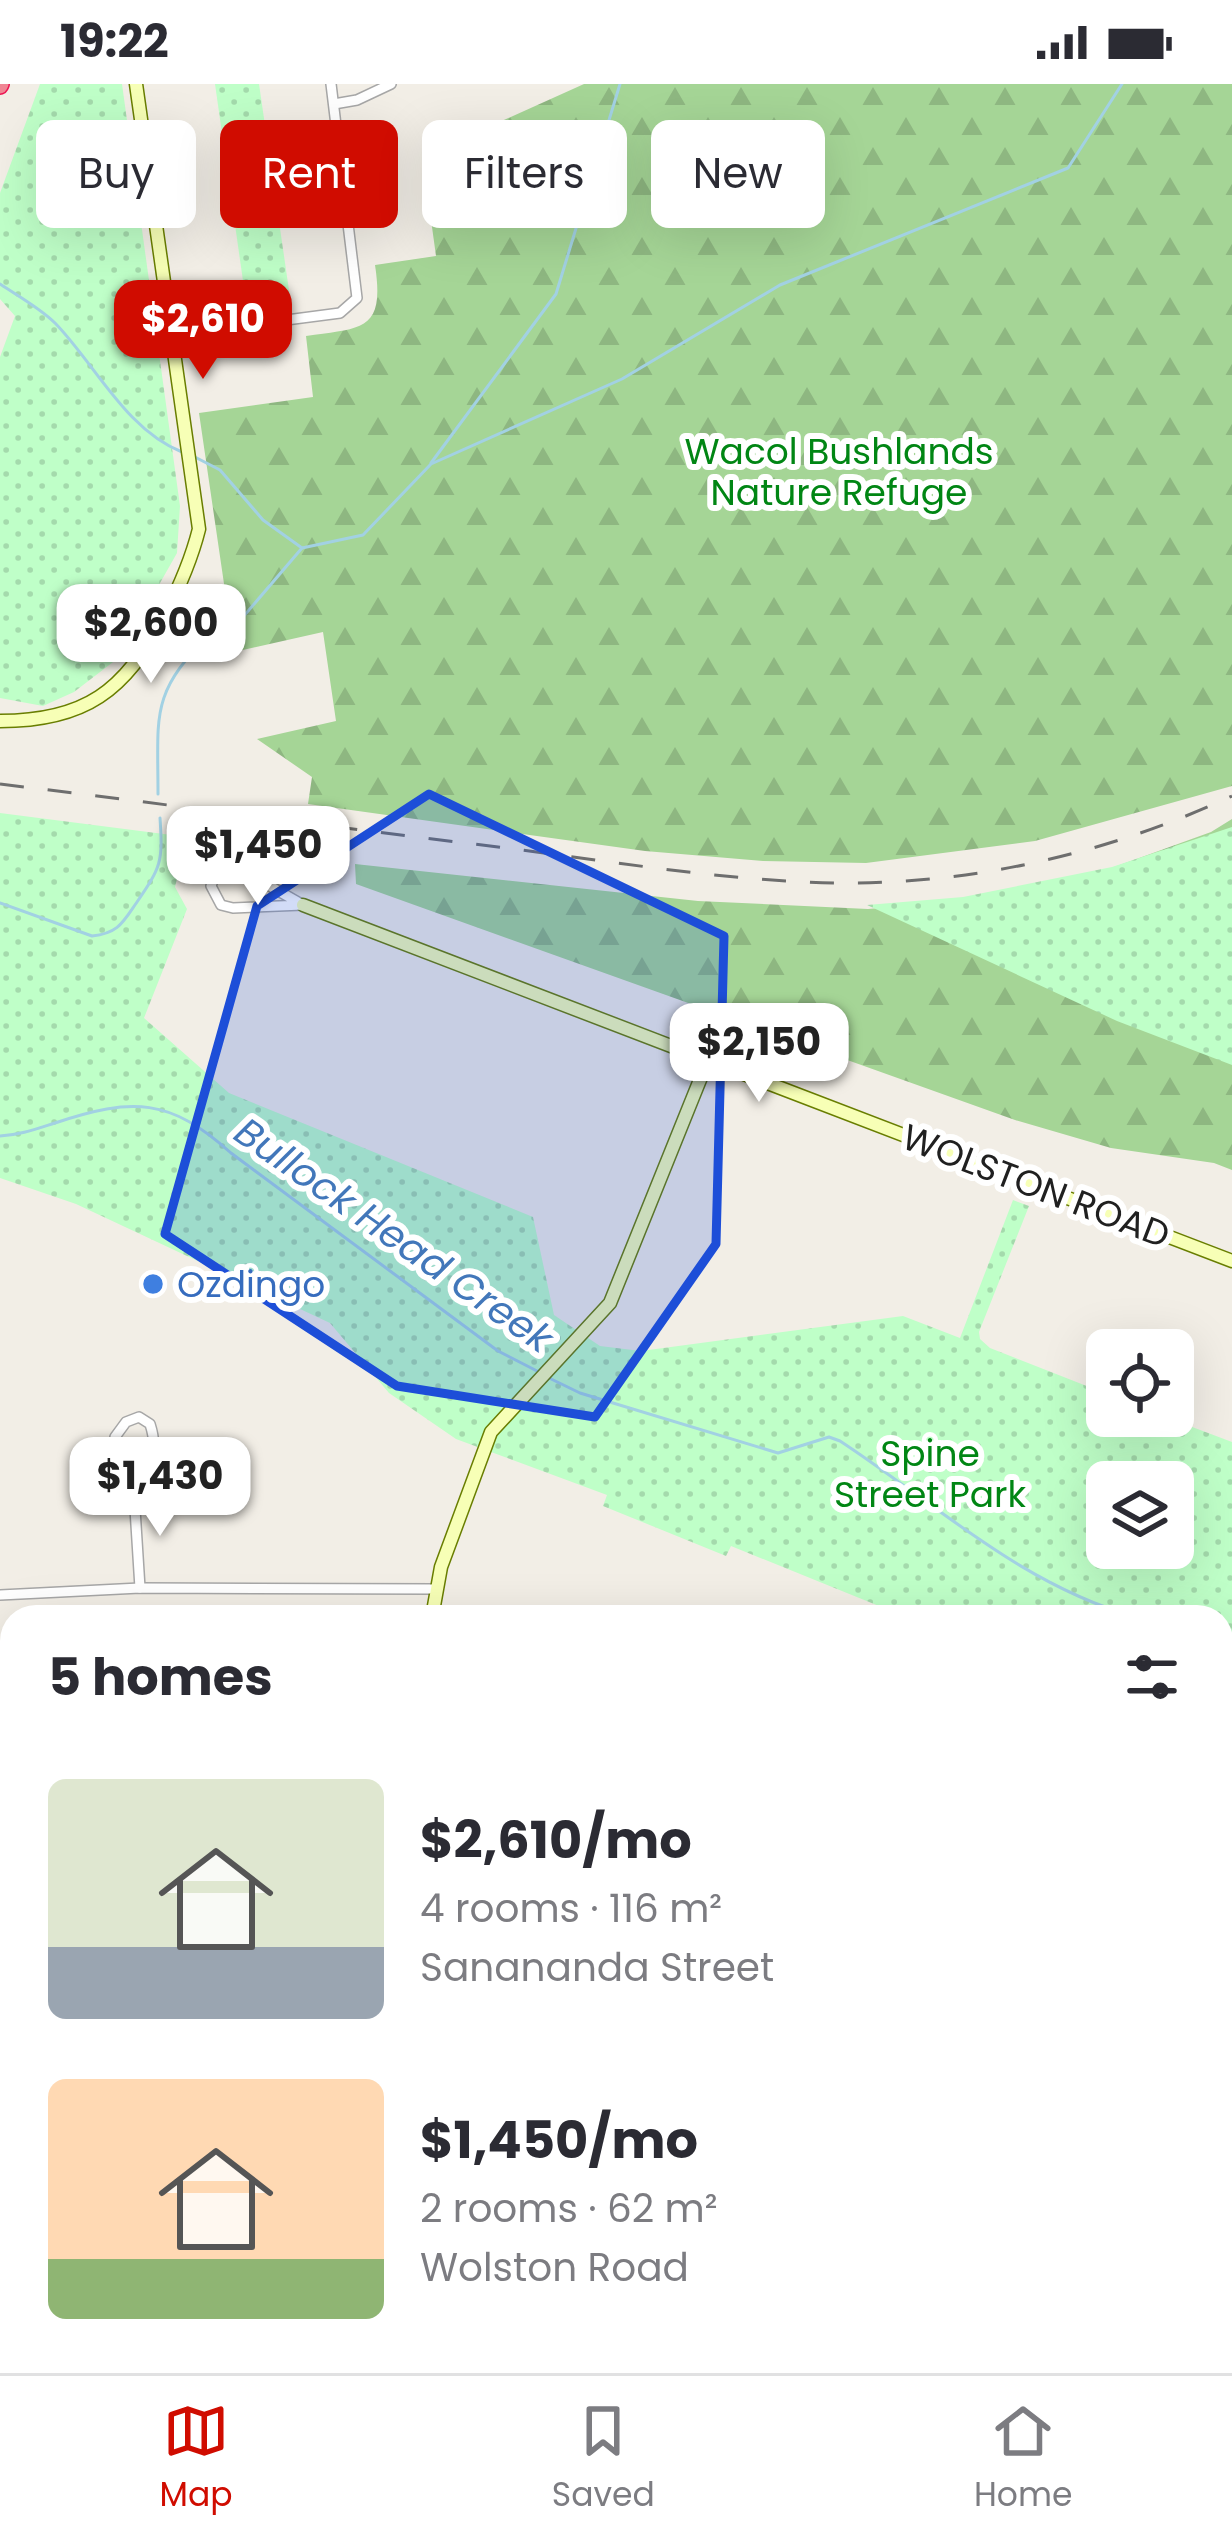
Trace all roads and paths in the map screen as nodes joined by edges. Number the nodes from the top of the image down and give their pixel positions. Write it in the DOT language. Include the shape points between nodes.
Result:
graph roads {
  1 [pos="136,84"];
  2 [pos="331,84"];
  3 [pos="391,84"];
  4 [pos="334,104"];
  5 [pos="172,335"];
  6 [pos="0,721"];
  7 [pos="303,905"];
  8 [pos="708,1060"];
  9 [pos="1232,1261"];
  10 [pos="134,1493"];
  11 [pos="140,1588"];
  12 [pos="436,1589"];
  13 [pos="0,1595"];
  14 [pos="434,1605"];
  1 -- 5 [label="street"];
  2 -- 4 [label="street"];
  3 -- 4 [label="street"];
  4 -- 5 [label="street" via="358,283 351,308"];
  5 -- 6 [label="street" via="199,529 182,584 119,684 65,714"];
  7 -- 7 [label="street, WOLSTON ROAD" via="233,908 221,905 211,886 221,869 240,869"];
  7 -- 8 [label="street, WOLSTON ROAD"];
  8 -- 9 [label="street, WOLSTON ROAD"];
  8 -- 12 [label="street" via="610,1303 491,1432"];
  10 -- 10 [label="street" via="115,1437 139,1418 157,1444"];
  10 -- 11 [label="street"];
  11 -- 12 [label="street"];
  11 -- 13 [label="street"];
  12 -- 14 [label="street"];
}
